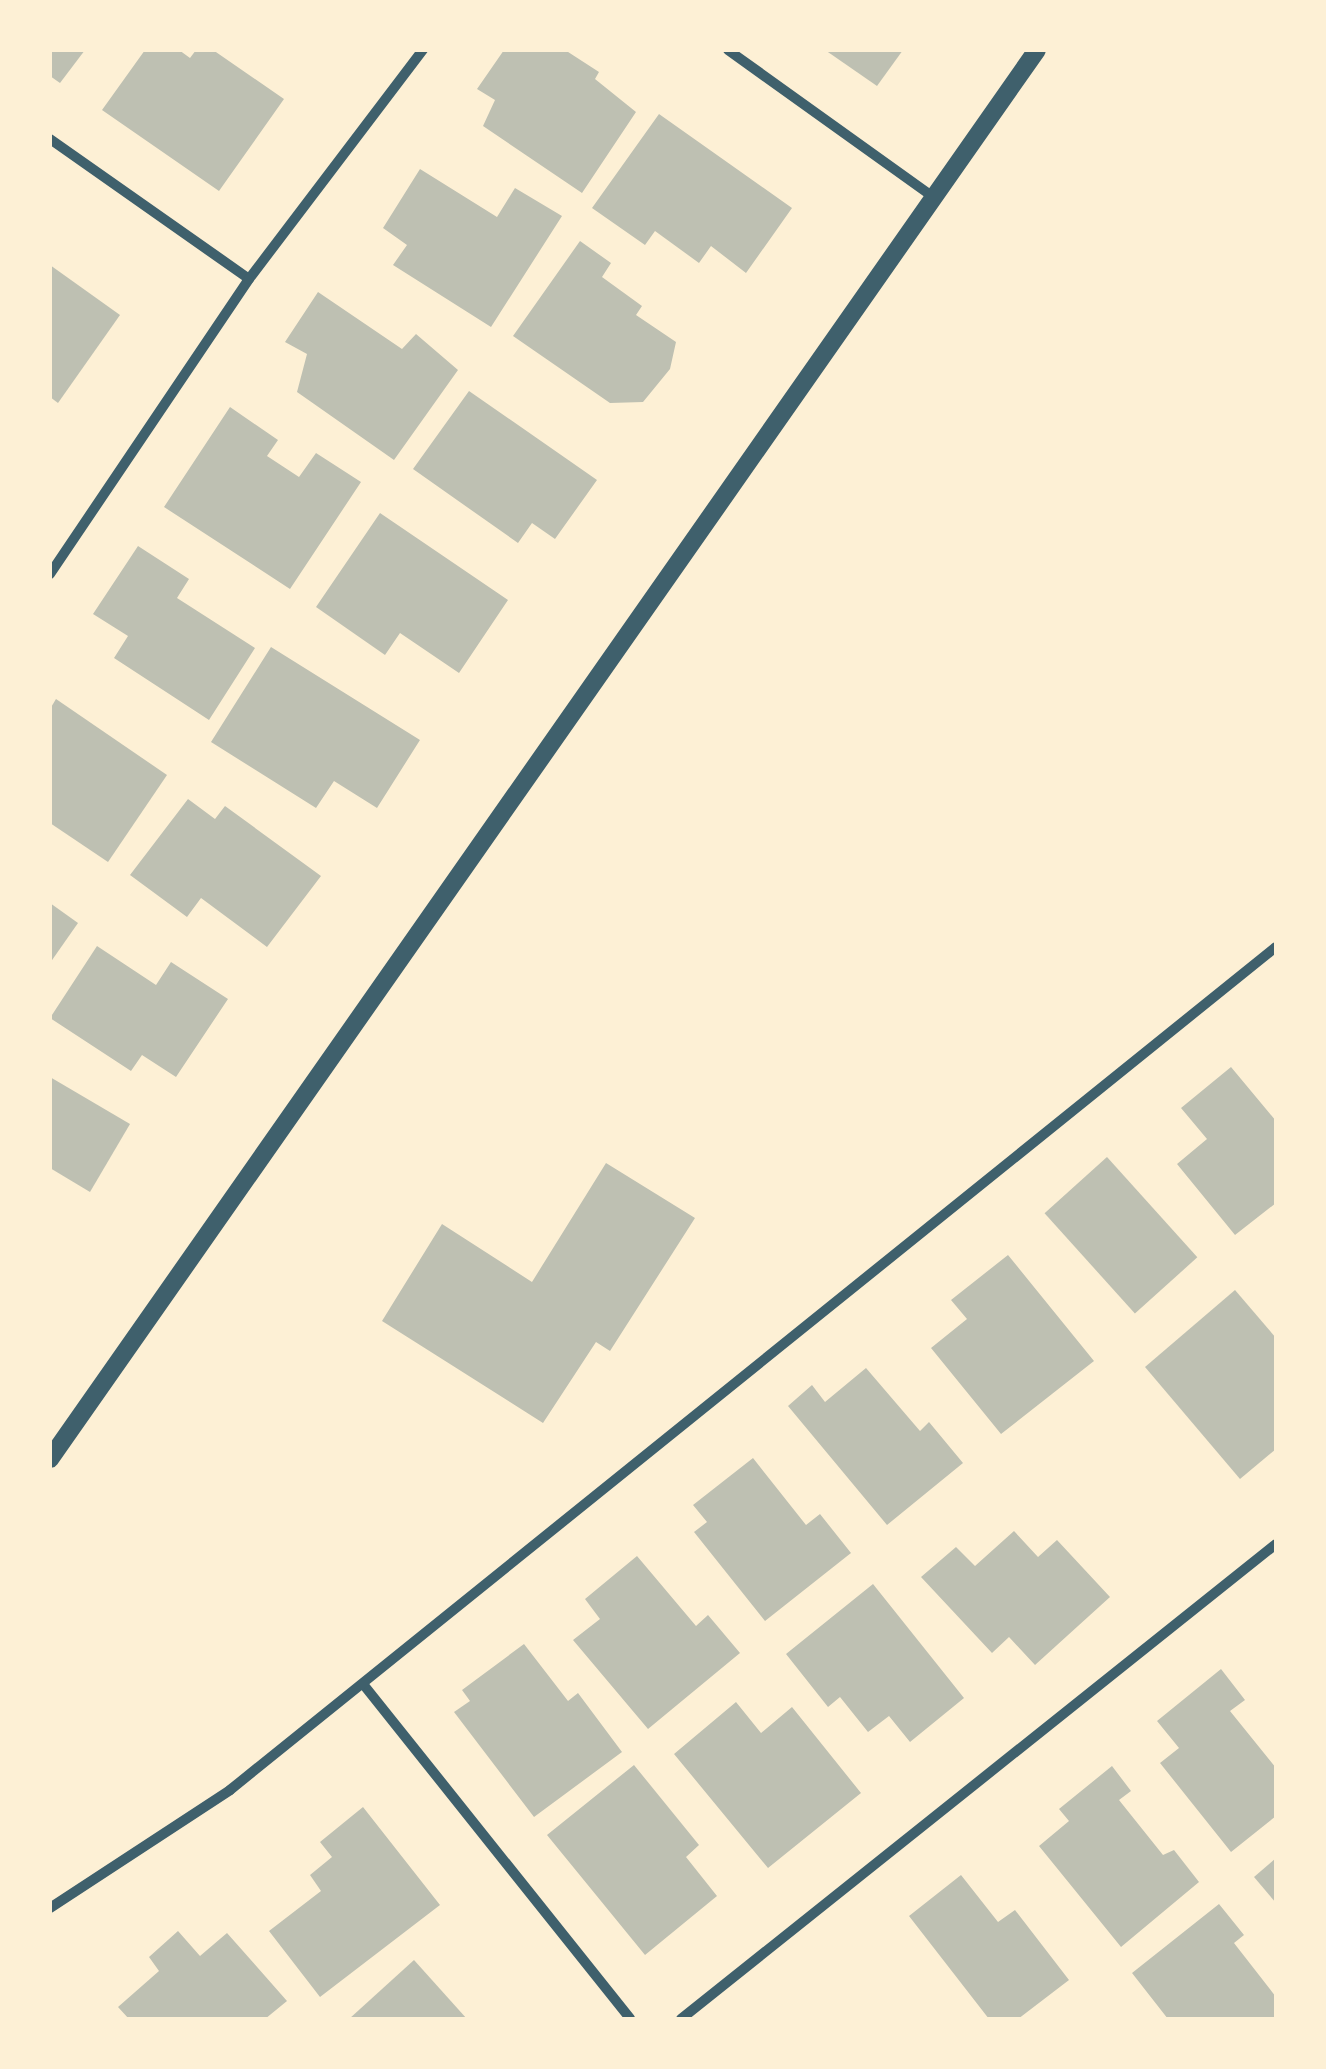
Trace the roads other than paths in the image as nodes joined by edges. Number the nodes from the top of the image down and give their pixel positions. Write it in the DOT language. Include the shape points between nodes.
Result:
graph roads {
  1 [pos="422,50"];
  2 [pos="728,50"];
  3 [pos="1038,50"];
  4 [pos="50,140"];
  5 [pos="933,197"];
  6 [pos="248,279"];
  7 [pos="50,574"];
  8 [pos="1276,947"];
  9 [pos="50,1458"];
  10 [pos="1276,1544"];
  11 [pos="363,1684"];
  12 [pos="50,1908"];
  13 [pos="630,2019"];
  14 [pos="680,2019"];
  1 -- 6 [label="street"];
  2 -- 5 [label="street"];
  3 -- 5 [label="street"];
  4 -- 6 [label="street"];
  5 -- 9 [label="street"];
  6 -- 7 [label="street"];
  8 -- 11 [label="street"];
  10 -- 14 [label="street"];
  11 -- 12 [label="street" via="230,1790"];
  11 -- 13 [label="street"];
}
